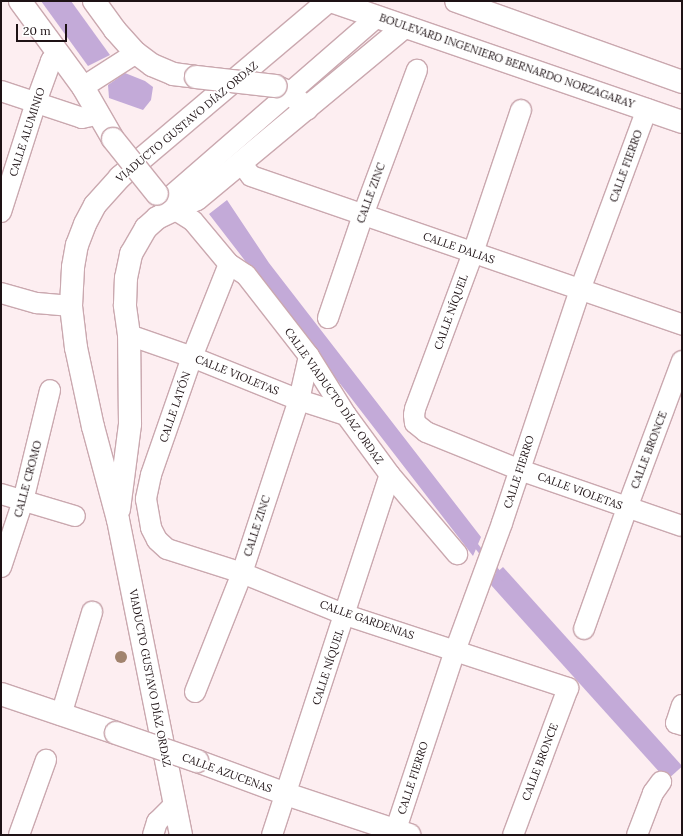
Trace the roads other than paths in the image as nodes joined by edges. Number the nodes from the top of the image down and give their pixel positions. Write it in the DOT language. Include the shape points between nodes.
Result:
graph roads {
  1 [pos="20,1"];
  2 [pos="94,1"];
  3 [pos="328,1"];
  4 [pos="331,1"];
  5 [pos="456,1"];
  6 [pos="370,14"];
  7 [pos="404,27"];
  8 [pos="57,53"];
  9 [pos="129,58"];
  10 [pos="417,70"];
  11 [pos="682,82"];
  12 [pos="90,83"];
  13 [pos="282,90"];
  14 [pos="1,91"];
  15 [pos="36,102"];
  16 [pos="307,109"];
  17 [pos="647,109"];
  18 [pos="521,110"];
  19 [pos="99,114"];
  20 [pos="682,122"];
  21 [pos="241,163"];
  22 [pos="165,202"];
  23 [pos="1,212"];
  24 [pos="362,215"];
  25 [pos="473,253"];
  26 [pos="229,264"];
  27 [pos="580,290"];
  28 [pos="1,293"];
  29 [pos="71,306"];
  30 [pos="328,318"];
  31 [pos="682,324"];
  32 [pos="129,335"];
  33 [pos="309,356"];
  34 [pos="192,357"];
  35 [pos="682,361"];
  36 [pos="50,390"];
  37 [pos="299,400"];
  38 [pos="346,416"];
  39 [pos="415,423"];
  40 [pos="520,470"];
  41 [pos="390,475"];
  42 [pos="1,494"];
  43 [pos="23,501"];
  44 [pos="627,508"];
  45 [pos="75,516"];
  46 [pos="118,520"];
  47 [pos="682,526"];
  48 [pos="167,549"];
  49 [pos="457,554"];
  50 [pos="1,567"];
  51 [pos="242,573"];
  52 [pos="92,612"];
  53 [pos="346,615"];
  54 [pos="584,629"];
  55 [pos="455,651"];
  56 [pos="568,688"];
  57 [pos="195,692"];
  58 [pos="1,694"];
  59 [pos="61,715"];
  60 [pos="46,760"];
  61 [pos="661,782"];
  62 [pos="286,794"];
  63 [pos="175,804"];
  64 [pos="399,833"];
  65 [pos="20,835"];
  66 [pos="153,835"];
  67 [pos="181,835"];
  68 [pos="272,835"];
  69 [pos="513,835"];
  70 [pos="637,835"];
  1 -- 8 [label="main road"];
  2 -- 9 [label="main road" via="115,30"];
  3 -- 29 [label="main road, VIADUCTO GUSTAVO DÍAZ ORDAZ" via="120,177 95,205 77,245"];
  4 -- 6 [label="main road, BOULEVARD INGENIERO BERNARDO NORZAGARAY"];
  5 -- 11 [label="main road"];
  6 -- 7 [label="main road, BOULEVARD INGENIERO BERNARDO NORZAGARAY"];
  6 -- 13 [label="street"];
  7 -- 16 [label="main road, VIADUCTO GUSTAVO DÍAZ ORDAZ"];
  7 -- 17 [label="main road, BOULEVARD INGENIERO BERNARDO NORZAGARAY"];
  8 -- 12 [label="main road"];
  8 -- 15 [label="street, CALLE ALUMINIO" via="51,61"];
  9 -- 12 [label="street"];
  9 -- 13 [label="main road, bridge" via="173,74"];
  10 -- 24 [label="street, CALLE ZINC"];
  12 -- 19 [label="main road"];
  13 -- 16 [label="main road"];
  13 -- 22 [label="street"];
  14 -- 15 [label="street"];
  15 -- 19 [label="street" via="82,118"];
  15 -- 23 [label="street, CALLE ALUMINIO"];
  16 -- 21 [label="main road, VIADUCTO GUSTAVO DÍAZ ORDAZ"];
  17 -- 20 [label="main road, BOULEVARD INGENIERO BERNARDO NORZAGARAY"];
  17 -- 27 [label="street, CALLE FIERRO"];
  18 -- 25 [label="street, CALLE NÍQUEL"];
  19 -- 22 [label="main road, bridge" via="113,139"];
  21 -- 22 [label="main road, VIADUCTO GUSTAVO DÍAZ ORDAZ" via="197,199"];
  21 -- 24 [label="street, CALLE DALIAS" via="251,176"];
  22 -- 26 [label="street, CALLE VIADUCTO DÍAZ ORDAZ" via="193,221"];
  22 -- 32 [label="main road, VIADUCTO GUSTAVO DÍAZ ORDAZ" via="157,218 146,228 131,254 126,278 125,305"];
  24 -- 25 [label="street, CALLE DALIAS"];
  24 -- 30 [label="street, CALLE ZINC"];
  25 -- 27 [label="street, CALLE DALIAS"];
  25 -- 39 [label="street, CALLE NÍQUEL" via="415,409"];
  26 -- 33 [label="street, CALLE VIADUCTO DÍAZ ORDAZ" via="246,275"];
  26 -- 34 [label="street, CALLE LATÓN"];
  27 -- 31 [label="street, CALLE DALIAS"];
  27 -- 40 [label="street, CALLE FIERRO"];
  28 -- 29 [label="street" via="37,303"];
  29 -- 46 [label="main road, VIADUCTO GUSTAVO DÍAZ ORDAZ" via="76,348 93,427"];
  32 -- 34 [label="street, CALLE VIOLETAS"];
  32 -- 46 [label="main road, VIADUCTO GUSTAVO DÍAZ ORDAZ" via="130,424"];
  33 -- 37 [label="street, CALLE ZINC"];
  33 -- 38 [label="street, CALLE VIADUCTO DÍAZ ORDAZ"];
  34 -- 37 [label="street, CALLE VIOLETAS"];
  34 -- 48 [label="street, CALLE LATÓN" via="151,475 146,499 151,528 157,540"];
  35 -- 44 [label="street, CALLE BRONCE"];
  36 -- 43 [label="street, CALLE CROMO"];
  37 -- 38 [label="street, CALLE VIOLETAS"];
  37 -- 51 [label="street, CALLE ZINC"];
  38 -- 41 [label="street, CALLE VIADUCTO DÍAZ ORDAZ"];
  39 -- 40 [label="street, CALLE VIOLETAS" via="426,432"];
  40 -- 44 [label="street, CALLE VIOLETAS"];
  40 -- 55 [label="street, CALLE FIERRO"];
  41 -- 49 [label="street, CALLE VIADUCTO DÍAZ ORDAZ"];
  41 -- 53 [label="street, CALLE NÍQUEL"];
  42 -- 43 [label="street"];
  43 -- 45 [label="street"];
  43 -- 50 [label="street, CALLE CROMO"];
  44 -- 47 [label="street, CALLE VIOLETAS"];
  44 -- 54 [label="street, CALLE BRONCE"];
  46 -- 63 [label="main road, VIADUCTO GUSTAVO DÍAZ ORDAZ"];
  48 -- 51 [label="street, CALLE GARDENIAS"];
  51 -- 53 [label="street, CALLE GARDENIAS"];
  51 -- 57 [label="street, CALLE ZINC"];
  52 -- 59 [label="street"];
  53 -- 55 [label="street, CALLE GARDENIAS"];
  53 -- 62 [label="street, CALLE NÍQUEL"];
  55 -- 56 [label="street, CALLE GARDENIAS"];
  55 -- 64 [label="street, CALLE FIERRO"];
  56 -- 69 [label="street, CALLE BRONCE"];
  58 -- 59 [label="main road, CALLE AZUCENAS"];
  59 -- 62 [label="main road, CALLE AZUCENAS, bridge"];
  60 -- 65 [label="street"];
  61 -- 70 [label="street" via="653,793"];
  62 -- 64 [label="main road, CALLE AZUCENAS"];
  62 -- 68 [label="street, CALLE NÍQUEL"];
  63 -- 66 [label="street" via="158,822"];
  63 -- 67 [label="main road, VIADUCTO GUSTAVO DÍAZ ORDAZ"];
}
